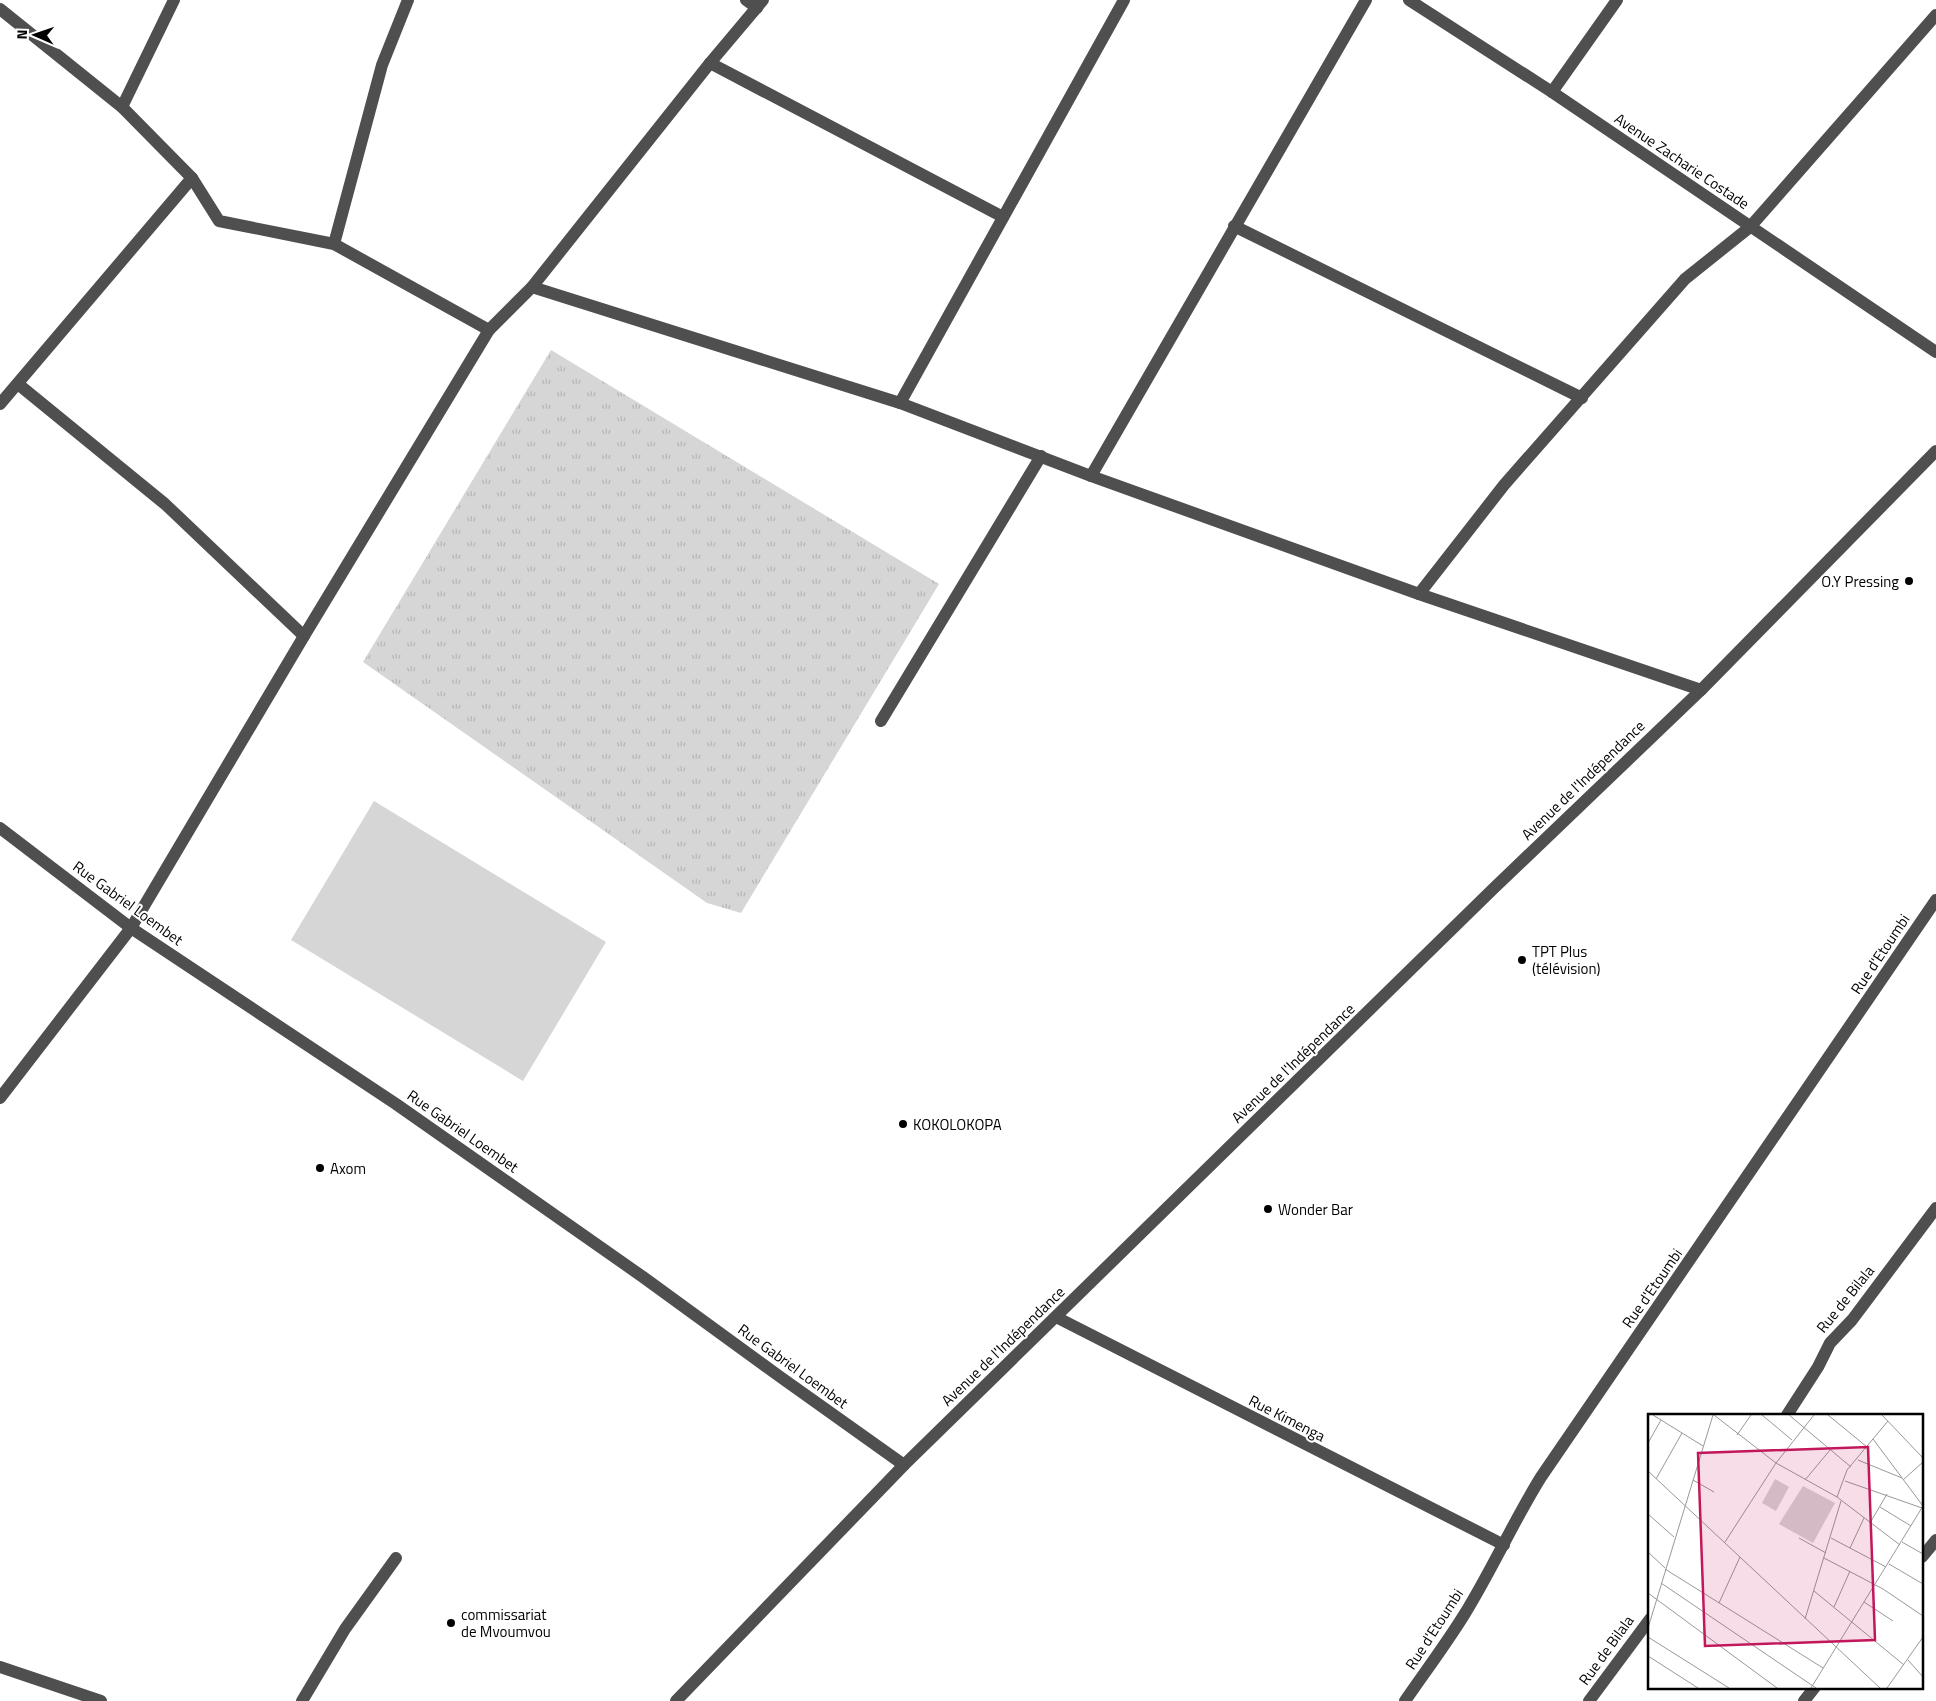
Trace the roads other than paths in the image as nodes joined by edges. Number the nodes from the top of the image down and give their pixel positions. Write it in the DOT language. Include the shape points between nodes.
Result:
graph roads {
  1 [pos="174,0"];
  2 [pos="408,0"];
  3 [pos="746,0"];
  4 [pos="1124,0"];
  5 [pos="1366,0"];
  6 [pos="1409,0"];
  7 [pos="1617,0"];
  8 [pos="760,4"];
  9 [pos="1,12"];
  10 [pos="1936,15"];
  11 [pos="710,63"];
  12 [pos="1552,92"];
  13 [pos="122,107"];
  14 [pos="192,178"];
  15 [pos="1003,217"];
  16 [pos="1234,226"];
  17 [pos="1750,227"];
  18 [pos="334,244"];
  19 [pos="532,287"];
  20 [pos="490,330"];
  21 [pos="1936,352"];
  22 [pos="18,384"];
  23 [pos="1582,398"];
  24 [pos="900,403"];
  25 [pos="0,404"];
  26 [pos="1936,451"];
  27 [pos="1041,456"];
  28 [pos="1091,476"];
  29 [pos="1419,594"];
  30 [pos="304,636"];
  31 [pos="1701,690"];
  32 [pos="881,722"];
  33 [pos="0,828"];
  34 [pos="1936,900"];
  35 [pos="131,928"];
  36 [pos="0,1098"];
  37 [pos="1936,1208"];
  38 [pos="1056,1317"];
  39 [pos="1788,1414"];
  40 [pos="904,1465"];
  41 [pos="1936,1540"];
  42 [pos="1504,1546"];
  43 [pos="1924,1555"];
  44 [pos="396,1558"];
  45 [pos="1648,1622"];
  46 [pos="0,1667"];
  47 [pos="1814,1688"];
  48 [pos="101,1701"];
  49 [pos="302,1701"];
  50 [pos="676,1701"];
  51 [pos="1405,1701"];
  52 [pos="1589,1701"];
  53 [pos="1804,1701"];
  1 -- 13 [label="street"];
  2 -- 18 [label="street" via="382,65"];
  3 -- 8 [label="street"];
  4 -- 15 [label="street"];
  5 -- 16 [label="street"];
  6 -- 12 [label="street, Avenue Zacharie Costade"];
  7 -- 12 [label="street"];
  8 -- 11 [label="street"];
  9 -- 13 [label="street"];
  10 -- 17 [label="street"];
  11 -- 15 [label="street"];
  11 -- 19 [label="street"];
  12 -- 17 [label="street, Avenue Zacharie Costade"];
  13 -- 14 [label="street"];
  14 -- 18 [label="street" via="219,221"];
  14 -- 22 [label="street"];
  15 -- 24 [label="street"];
  16 -- 23 [label="street"];
  16 -- 28 [label="street"];
  17 -- 21 [label="street, Avenue Zacharie Costade"];
  17 -- 23 [label="street" via="1685,279"];
  18 -- 20 [label="street"];
  19 -- 20 [label="street"];
  19 -- 24 [label="street"];
  20 -- 30 [label="street"];
  22 -- 25 [label="street"];
  22 -- 30 [label="street" via="165,504"];
  23 -- 29 [label="street" via="1504,485"];
  24 -- 27 [label="street"];
  26 -- 31 [label="street, Avenue de l'Indépendance"];
  27 -- 28 [label="street"];
  27 -- 32 [label="street"];
  28 -- 29 [label="street"];
  29 -- 31 [label="street"];
  30 -- 35 [label="street"];
  31 -- 38 [label="street, Avenue de l'Indépendance"];
  33 -- 35 [label="street, Rue Gabriel Loembet"];
  34 -- 42 [label="street, Rue d'Etoumbi" via="1541,1477"];
  35 -- 36 [label="street"];
  35 -- 40 [label="street, Rue Gabriel Loembet" via="396,1104"];
  37 -- 39 [label="street, Rue de Bilala" via="1852,1320 1830,1342"];
  38 -- 40 [label="street, Avenue de l'Indépendance"];
  38 -- 42 [label="street, Rue Kimenga"];
  40 -- 50 [label="street, Avenue de l'Indépendance"];
  41 -- 43 [label="street"];
  42 -- 51 [label="street, Rue d'Etoumbi" via="1464,1615"];
  44 -- 49 [label="street" via="345,1629"];
  45 -- 52 [label="street, Rue de Bilala"];
  46 -- 48 [label="street"];
  47 -- 53 [label="street"];
}
